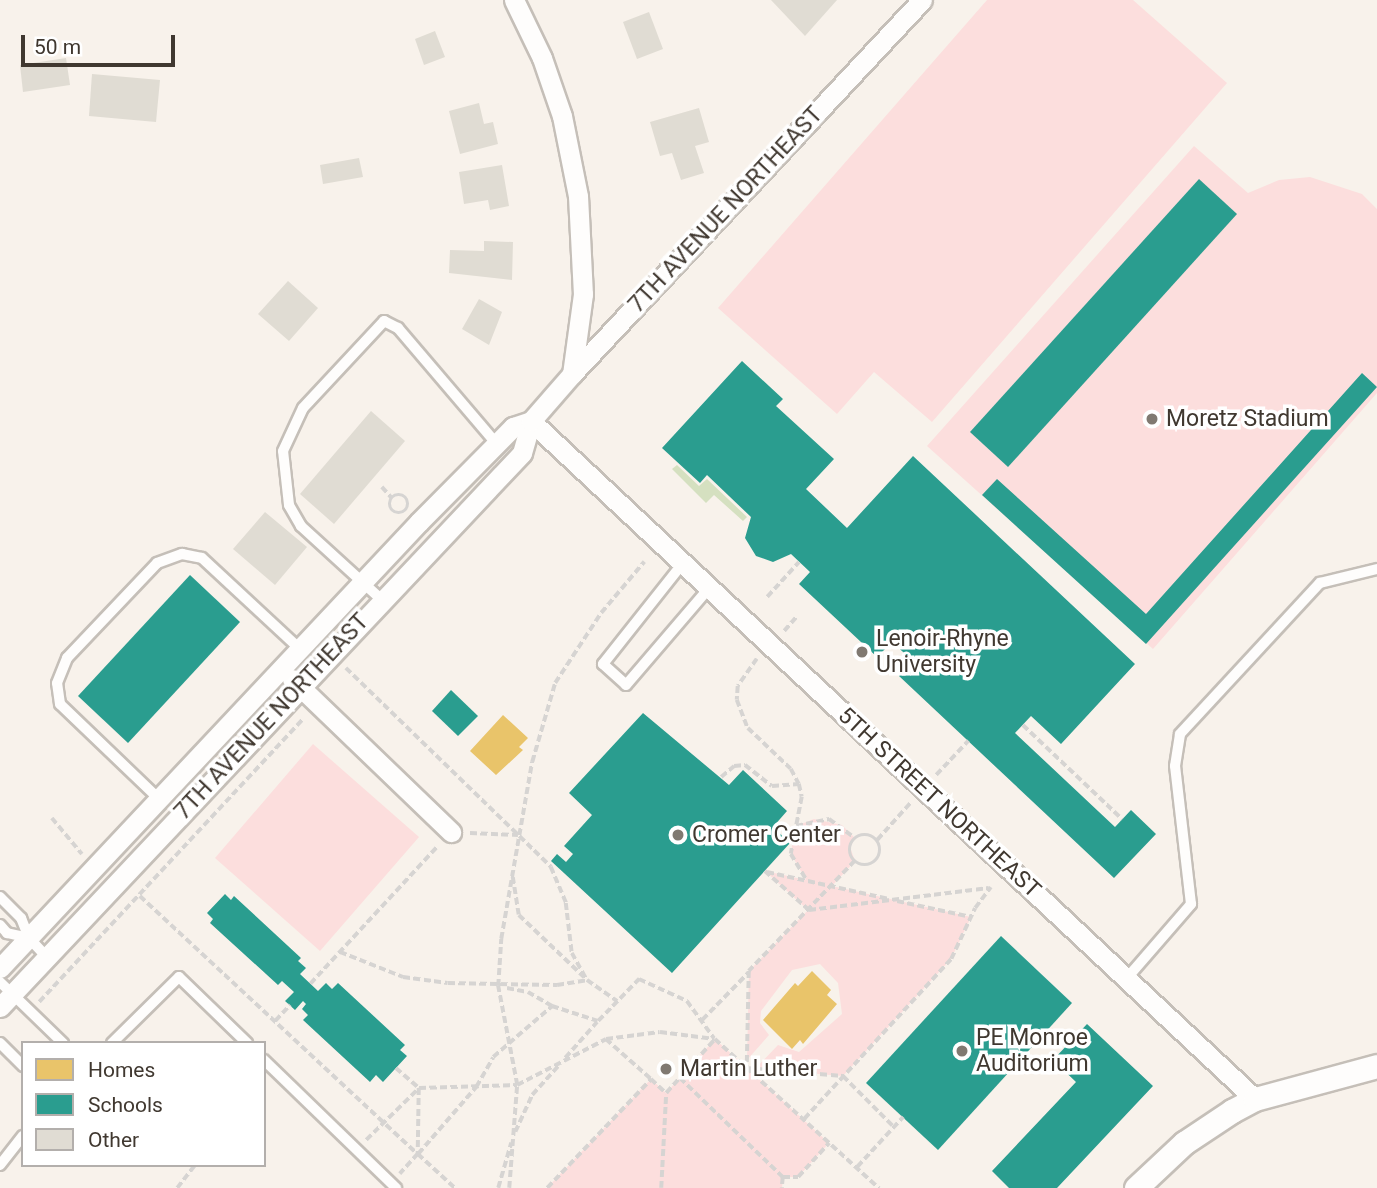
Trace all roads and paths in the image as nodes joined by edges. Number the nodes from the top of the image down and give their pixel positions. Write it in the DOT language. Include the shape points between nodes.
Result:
graph roads {
  1 [pos="514,0"];
  2 [pos="922,0"];
  3 [pos="572,374"];
  4 [pos="531,421"];
  5 [pos="496,443"];
  6 [pos="382,487"];
  7 [pos="392,498"];
  8 [pos="644,562"];
  9 [pos="799,562"];
  10 [pos="683,564"];
  11 [pos="1377,569"];
  12 [pos="364,581"];
  13 [pos="709,587"];
  14 [pos="767,597"];
  15 [pos="382,600"];
  16 [pos="300,649"];
  17 [pos="752,664"];
  18 [pos="281,668"];
  19 [pos="338,676"];
  20 [pos="300,687"];
  21 [pos="317,703"];
  22 [pos="1023,725"];
  23 [pos="721,777"];
  24 [pos="799,784"];
  25 [pos="159,799"];
  26 [pos="52,818"];
  27 [pos="1122,819"];
  28 [pos="796,826"];
  29 [pos="450,832"];
  30 [pos="519,835"];
  31 [pos="855,838"];
  32 [pos="101,861"];
  33 [pos="855,861"];
  34 [pos="512,871"];
  35 [pos="807,881"];
  36 [pos="831,886"];
  37 [pos="139,896"];
  38 [pos="0,897"];
  39 [pos="892,900"];
  40 [pos="808,909"];
  41 [pos="971,916"];
  42 [pos="0,925"];
  43 [pos="29,938"];
  44 [pos="340,952"];
  45 [pos="47,957"];
  46 [pos="0,968"];
  47 [pos="750,971"];
  48 [pos="1126,978"];
  49 [pos="587,980"];
  50 [pos="310,984"];
  51 [pos="498,986"];
  52 [pos="4,994"];
  53 [pos="617,1001"];
  54 [pos="290,1005"];
  55 [pos="552,1006"];
  56 [pos="30,1011"];
  57 [pos="275,1021"];
  58 [pos="598,1021"];
  59 [pos="702,1021"];
  60 [pos="606,1039"];
  61 [pos="715,1039"];
  62 [pos="61,1041"];
  63 [pos="114,1041"];
  64 [pos="245,1041"];
  65 [pos="511,1041"];
  66 [pos="0,1043"];
  67 [pos="562,1061"];
  68 [pos="266,1062"];
  69 [pos="21,1064"];
  70 [pos="1377,1066"];
  71 [pos="396,1068"];
  72 [pos="747,1068"];
  73 [pos="843,1076"];
  74 [pos="680,1078"];
  75 [pos="651,1079"];
  76 [pos="517,1086"];
  77 [pos="476,1087"];
  78 [pos="419,1088"];
  79 [pos="666,1093"];
  80 [pos="1255,1099"];
  81 [pos="903,1117"];
  82 [pos="804,1119"];
  83 [pos="383,1122"];
  84 [pos="894,1127"];
  85 [pos="513,1137"];
  86 [pos="21,1139"];
  87 [pos="829,1143"];
  88 [pos="357,1150"];
  89 [pos="418,1154"];
  90 [pos="0,1165"];
  91 [pos="193,1167"];
  92 [pos="857,1167"];
  93 [pos="783,1177"];
  94 [pos="393,1186"];
  95 [pos="177,1188"];
  96 [pos="455,1188"];
  97 [pos="498,1188"];
  98 [pos="509,1188"];
  99 [pos="547,1188"];
  100 [pos="661,1188"];
  101 [pos="782,1188"];
  102 [pos="879,1188"];
  103 [pos="1136,1188"];
  1 -- 3 [label="street" via="542,58 562,116 578,196 583,294"];
  2 -- 3 [label="street, 7TH AVENUE NORTHEAST"];
  3 -- 4 [label="street, 7TH AVENUE NORTHEAST"];
  4 -- 5 [label="street, 7TH AVENUE NORTHEAST" via="513,427"];
  4 -- 10 [label="street, 5TH STREET NORTHEAST"];
  4 -- 15 [label="street, 7TH AVENUE NORTHEAST" via="522,453"];
  5 -- 12 [label="street, 7TH AVENUE NORTHEAST"];
  5 -- 12 [label="lane" via="398,328 384,321 303,408 283,451 295,519"];
  6 -- 7 [label="path"];
  7 -- 7 [label="path" via="392,510 403,513 407,500 400,495"];
  8 -- 30 [label="path" via="601,613 555,682 532,762"];
  9 -- 14 [label="path"];
  10 -- 13 [label="street, 5TH STREET NORTHEAST"];
  10 -- 13 [label="lane" via="603,664 626,685"];
  11 -- 48 [label="lane" via="1320,583 1180,734 1175,766 1191,904"];
  12 -- 15 [label="lane"];
  12 -- 16 [label="street, 7TH AVENUE NORTHEAST"];
  13 -- 48 [label="street, 5TH STREET NORTHEAST"];
  15 -- 20 [label="street, 7TH AVENUE NORTHEAST"];
  16 -- 18 [label="street, 7TH AVENUE NORTHEAST"];
  16 -- 25 [label="lane" via="202,558 182,554 156,563 67,658 57,683 60,704"];
  17 -- 24 [label="path" via="738,686 741,715"];
  18 -- 20 [label="street"];
  18 -- 25 [label="street, 7TH AVENUE NORTHEAST"];
  19 -- 30 [label="path" via="345,667"];
  20 -- 21 [label="street"];
  20 -- 45 [label="street, 7TH AVENUE NORTHEAST"];
  21 -- 29 [label="street"];
  21 -- 37 [label="path"];
  22 -- 27 [label="path"];
  23 -- 24 [label="path" via="734,766 745,765 772,786"];
  24 -- 28 [label="path"];
  25 -- 32 [label="street, 7TH AVENUE NORTHEAST"];
  26 -- 32 [label="path" via="75,850"];
  28 -- 31 [label="path" via="829,819"];
  28 -- 35 [label="path" via="791,854"];
  29 -- 30 [label="path"];
  29 -- 44 [label="path"];
  30 -- 34 [label="path"];
  30 -- 49 [label="path" via="551,867 566,903 572,953"];
  31 -- 33 [label="path" via="850,847"];
  31 -- 33 [label="path" via="874,837 880,850 873,863"];
  32 -- 43 [label="street, 7TH AVENUE NORTHEAST"];
  33 -- 36 [label="path"];
  34 -- 49 [label="path" via="519,915"];
  34 -- 51 [label="path"];
  35 -- 36 [label="path"];
  35 -- 40 [label="path" via="765,872"];
  36 -- 39 [label="path"];
  36 -- 40 [label="path"];
  37 -- 56 [label="path"];
  37 -- 57 [label="path"];
  38 -- 43 [label="lane" via="21,918"];
  39 -- 40 [label="path"];
  39 -- 41 [label="path"];
  39 -- 41 [label="path" via="991,887"];
  40 -- 47 [label="path"];
  41 -- 73 [label="path" via="951,959"];
  42 -- 43 [label="lane" via="7,933"];
  43 -- 45 [label="lane"];
  43 -- 46 [label="street, 7TH AVENUE NORTHEAST"];
  44 -- 50 [label="path"];
  44 -- 51 [label="path" via="403,977"];
  45 -- 52 [label="street, 7TH AVENUE NORTHEAST"];
  47 -- 59 [label="path"];
  47 -- 72 [label="path"];
  48 -- 80 [label="street, 5TH STREET NORTHEAST"];
  49 -- 51 [label="path"];
  49 -- 53 [label="path"];
  51 -- 55 [label="path" via="528,992"];
  51 -- 65 [label="path"];
  52 -- 56 [label="lane"];
  53 -- 58 [label="path"];
  53 -- 59 [label="path" via="639,979 687,1001"];
  54 -- 57 [label="path"];
  55 -- 58 [label="path"];
  55 -- 65 [label="path"];
  56 -- 62 [label="lane"];
  57 -- 83 [label="path"];
  58 -- 67 [label="path"];
  59 -- 61 [label="path"];
  60 -- 61 [label="path" via="660,1032"];
  60 -- 67 [label="path"];
  60 -- 75 [label="path"];
  61 -- 72 [label="path"];
  61 -- 74 [label="path"];
  63 -- 64 [label="lane" via="179,976"];
  65 -- 76 [label="path"];
  65 -- 77 [label="path" via="493,1057"];
  66 -- 69 [label="lane"];
  67 -- 76 [label="path"];
  67 -- 85 [label="path" via="532,1095"];
  68 -- 88 [label="lane"];
  70 -- 80 [label="street"];
  71 -- 78 [label="path"];
  72 -- 73 [label="path"];
  72 -- 82 [label="path"];
  73 -- 82 [label="path"];
  73 -- 84 [label="path"];
  74 -- 79 [label="path"];
  74 -- 93 [label="path"];
  75 -- 79 [label="path"];
  75 -- 99 [label="path"];
  76 -- 77 [label="path"];
  76 -- 85 [label="path"];
  77 -- 78 [label="path"];
  77 -- 89 [label="path"];
  78 -- 83 [label="path"];
  78 -- 89 [label="path"];
  79 -- 100 [label="path"];
  80 -- 103 [label="street" via="1199,1132"];
  81 -- 84 [label="path"];
  82 -- 87 [label="path"];
  83 -- 88 [label="path"];
  83 -- 89 [label="path"];
  84 -- 92 [label="path"];
  85 -- 97 [label="path"];
  85 -- 98 [label="path"];
  86 -- 90 [label="lane"];
  87 -- 92 [label="path"];
  87 -- 93 [label="path" via="798,1177"];
  88 -- 94 [label="lane"];
  89 -- 94 [label="path"];
  89 -- 96 [label="path"];
  91 -- 95 [label="path"];
  92 -- 102 [label="path"];
  93 -- 101 [label="path"];
}
